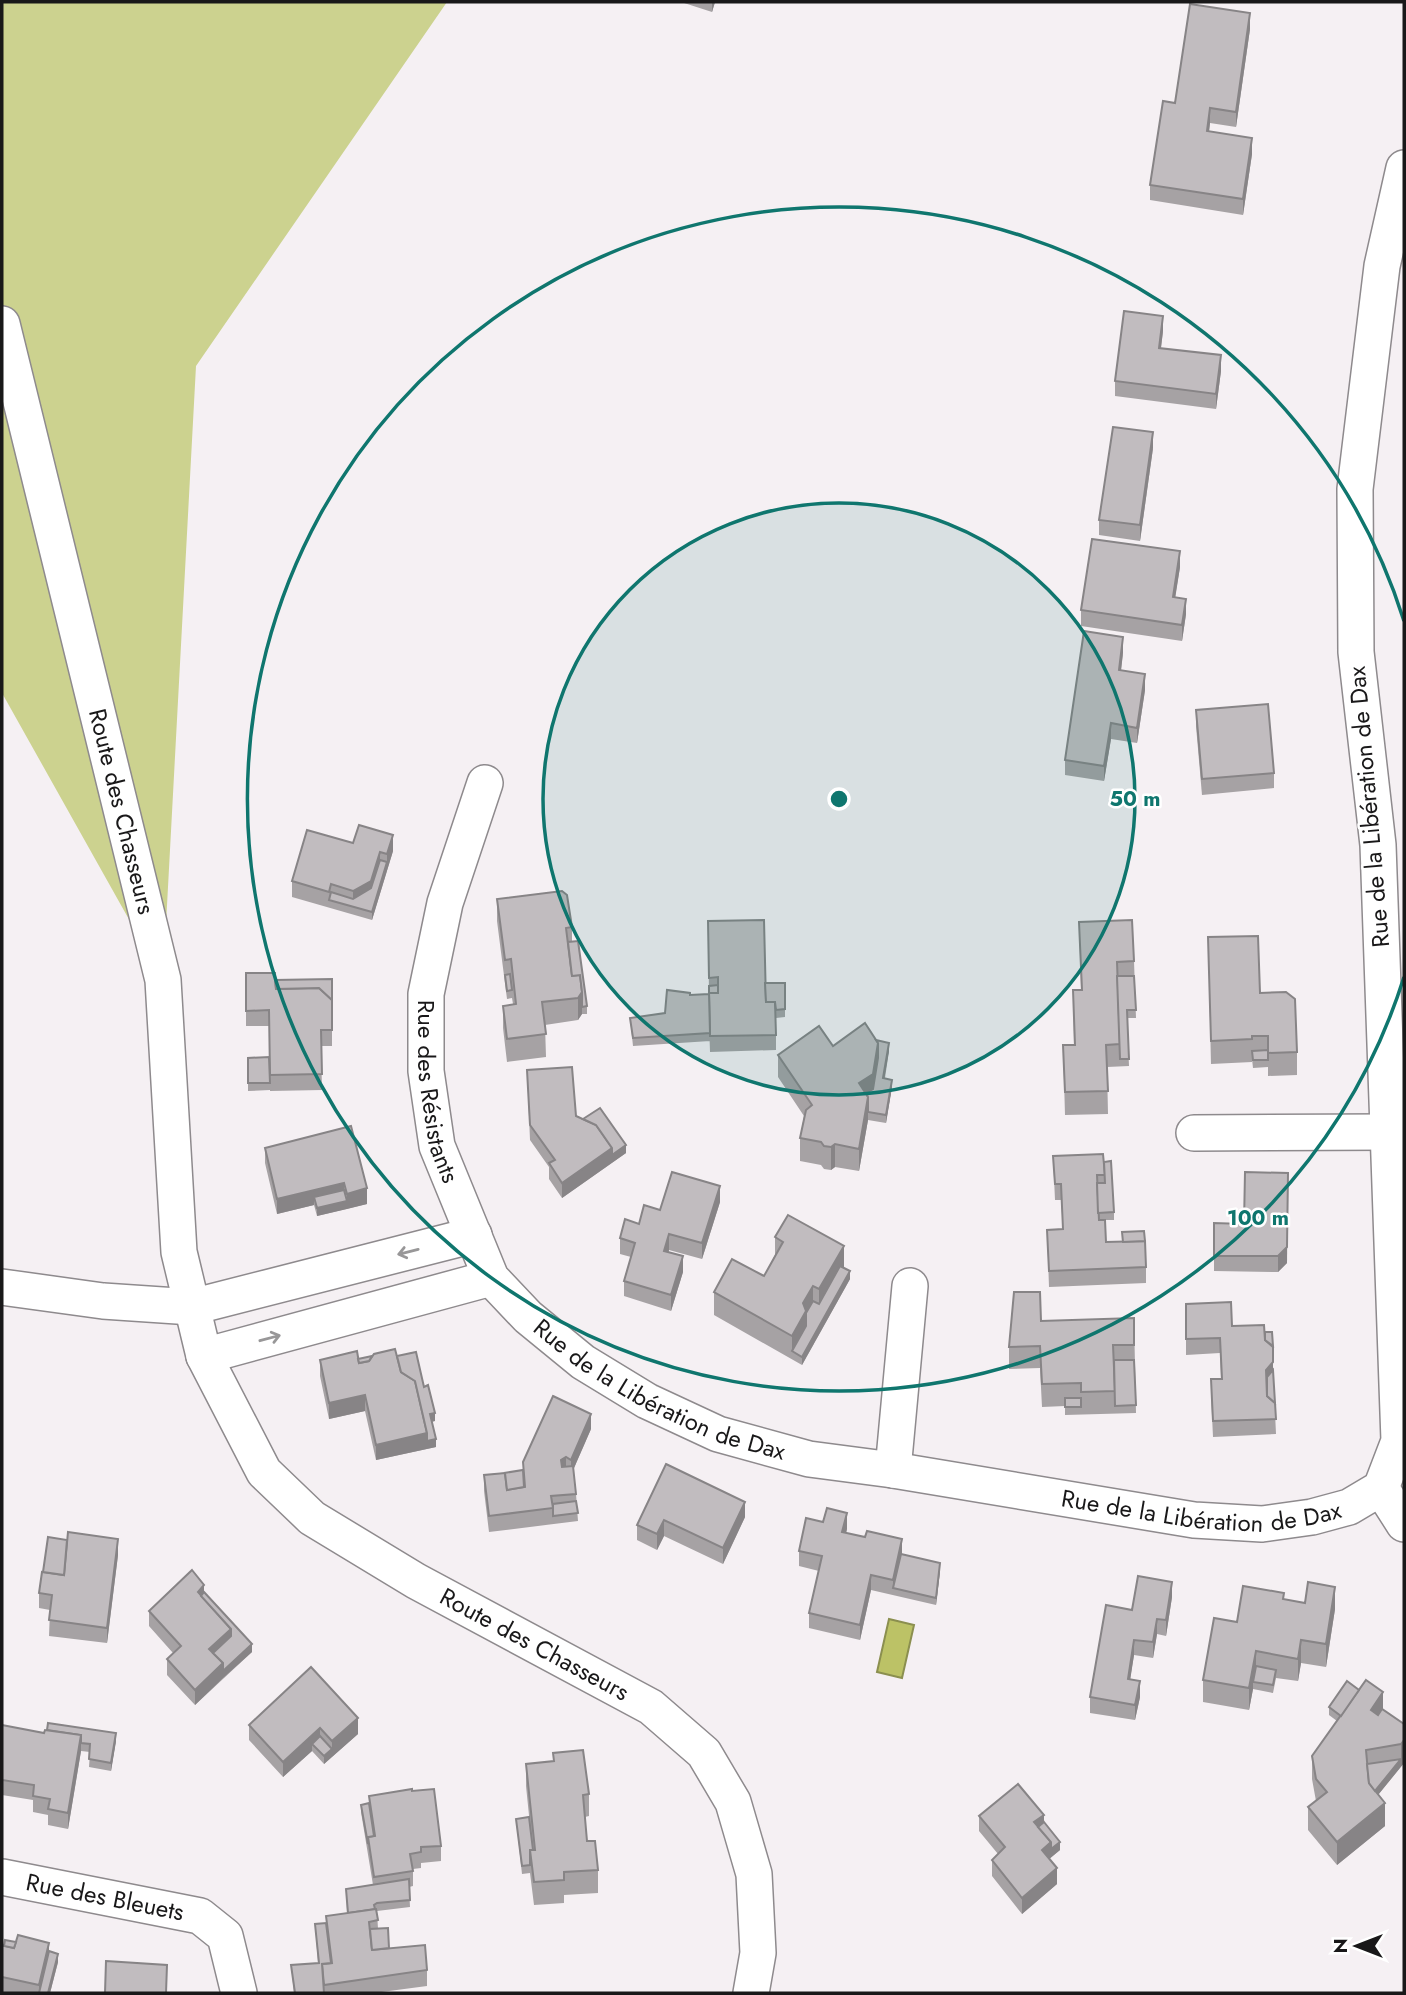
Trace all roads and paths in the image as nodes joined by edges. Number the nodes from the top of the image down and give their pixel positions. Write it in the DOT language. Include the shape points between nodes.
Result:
graph roads {
  1 [pos="1404,168"];
  2 [pos="2,324"];
  3 [pos="485,783"];
  4 [pos="1389,1132"];
  5 [pos="1194,1133"];
  6 [pos="474,1235"];
  7 [pos="491,1278"];
  8 [pos="910,1286"];
  9 [pos="2,1287"];
  10 [pos="192,1307"];
  11 [pos="204,1356"];
  12 [pos="893,1469"];
  13 [pos="1381,1488"];
  14 [pos="1404,1524"];
  15 [pos="2,1877"];
  16 [pos="239,1993"];
  17 [pos="751,1993"];
  1 -- 4 [label="street, Rue de la Libération de Dax" via="1382,266 1354,489 1356,652 1378,845"];
  2 -- 10 [label="street, Route des Chasseurs" via="163,980 179,1252"];
  3 -- 6 [label="street, Rue des Résistants" via="445,903 426,995 426,1071 437,1146"];
  4 -- 5 [label="street"];
  4 -- 13 [label="street, Rue de la Libération de Dax" via="1399,1441"];
  6 -- 7 [label="street, Rue de la Libération de Dax"];
  6 -- 10 [label="street, one-way"];
  11 -- 7 [label="street, one-way"];
  7 -- 12 [label="street, Rue de la Libération de Dax" via="528,1317 583,1362 647,1401 718,1434 809,1459"];
  8 -- 12 [label="street"];
  9 -- 10 [label="street"];
  10 -- 11 [label="street, Route des Chasseurs"];
  11 -- 17 [label="street, Route des Chasseurs" via="264,1472 312,1518 416,1581 650,1707 704,1753 733,1802 754,1874 758,1953"];
  12 -- 13 [label="street, Rue de la Libération de Dax" via="1194,1520 1262,1524 1349,1507"];
  13 -- 14 [label="street"];
  15 -- 16 [label="street, Rue des Bleuets" via="200,1916 225,1936"];
}
